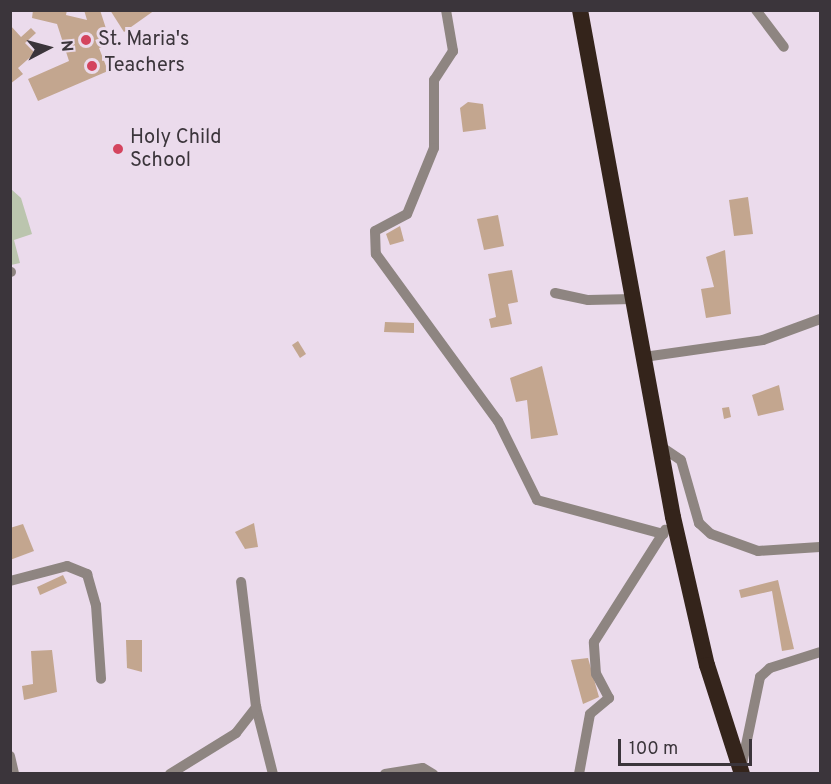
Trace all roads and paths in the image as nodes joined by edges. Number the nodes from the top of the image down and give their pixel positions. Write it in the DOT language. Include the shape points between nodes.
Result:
graph roads {
  1 [pos="446,10"];
  2 [pos="580,10"];
  3 [pos="756,10"];
  4 [pos="784,47"];
  5 [pos="555,293"];
  6 [pos="633,299"];
  7 [pos="818,324"];
  8 [pos="644,357"];
  9 [pos="660,446"];
  10 [pos="673,517"];
  11 [pos="663,534"];
  12 [pos="820,547"];
  13 [pos="10,581"];
  14 [pos="241,582"];
  15 [pos="820,652"];
  16 [pos="101,680"];
  17 [pos="256,707"];
  18 [pos="10,756"];
  19 [pos="741,773"];
  20 [pos="14,774"];
  21 [pos="170,774"];
  22 [pos="273,774"];
  23 [pos="385,774"];
  24 [pos="433,774"];
  25 [pos="579,774"];
  1 -- 11 [label="street" via="453,51 434,80 434,148 407,214 375,231 376,254 498,421 537,500"];
  2 -- 6 [label="highway"];
  3 -- 4 [label="street"];
  5 -- 6 [label="street" via="588,300"];
  6 -- 8 [label="highway"];
  7 -- 8 [label="street" via="763,340"];
  8 -- 9 [label="highway"];
  9 -- 10 [label="highway"];
  9 -- 12 [label="street" via="681,459 699,523 711,534 758,551"];
  10 -- 11 [label="street"];
  10 -- 19 [label="highway" via="707,665"];
  11 -- 25 [label="street" via="594,642 596,674 609,698 590,714"];
  13 -- 16 [label="street" via="67,566 87,574 96,605"];
  14 -- 17 [label="street"];
  15 -- 19 [label="street" via="770,668 760,677"];
  17 -- 21 [label="street" via="237,733"];
  17 -- 22 [label="street"];
  18 -- 20 [label="street"];
  23 -- 24 [label="street" via="423,768"];
}
